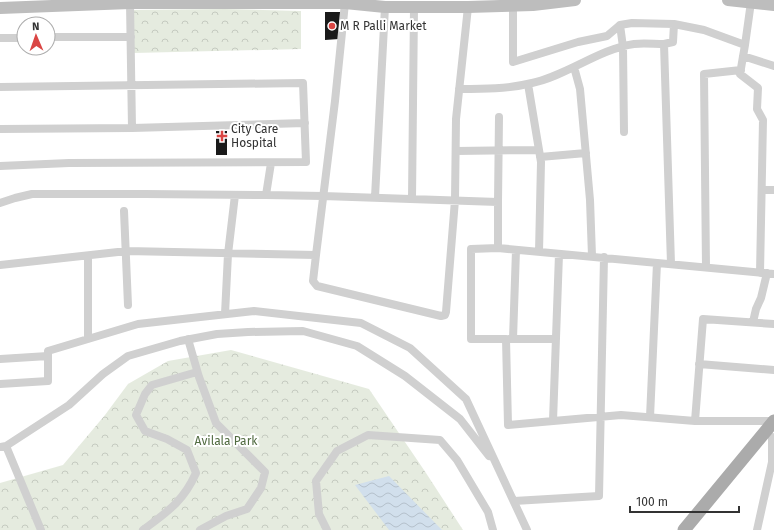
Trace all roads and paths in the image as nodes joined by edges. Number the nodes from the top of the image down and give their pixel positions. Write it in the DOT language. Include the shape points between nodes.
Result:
graph roads {
  1 [pos="575,0"];
  2 [pos="728,0"];
  3 [pos="128,2"];
  4 [pos="228,2"];
  5 [pos="751,2"];
  6 [pos="0,3"];
  7 [pos="345,3"];
  8 [pos="534,3"];
  9 [pos="774,5"];
  10 [pos="513,6"];
  11 [pos="385,7"];
  12 [pos="414,7"];
  13 [pos="468,7"];
  14 [pos="0,8"];
  15 [pos="674,24"];
  16 [pos="620,25"];
  17 [pos="56,37"];
  18 [pos="131,37"];
  19 [pos="0,38"];
  20 [pos="16,38"];
  21 [pos="664,44"];
  22 [pos="745,45"];
  23 [pos="623,47"];
  24 [pos="743,56"];
  25 [pos="774,66"];
  26 [pos="574,67"];
  27 [pos="741,70"];
  28 [pos="528,84"];
  29 [pos="131,85"];
  30 [pos="0,87"];
  31 [pos="459,89"];
  32 [pos="499,117"];
  33 [pos="305,123"];
  34 [pos="132,128"];
  35 [pos="0,129"];
  36 [pos="624,132"];
  37 [pos="456,151"];
  38 [pos="498,151"];
  39 [pos="539,154"];
  40 [pos="586,154"];
  41 [pos="271,162"];
  42 [pos="0,166"];
  43 [pos="762,190"];
  44 [pos="774,190"];
  45 [pos="235,195"];
  46 [pos="266,195"];
  47 [pos="323,196"];
  48 [pos="374,197"];
  49 [pos="412,199"];
  50 [pos="455,200"];
  51 [pos="498,202"];
  52 [pos="0,203"];
  53 [pos="124,211"];
  54 [pos="498,248"];
  55 [pos="516,250"];
  56 [pos="127,252"];
  57 [pos="539,252"];
  58 [pos="228,254"];
  59 [pos="559,254"];
  60 [pos="88,256"];
  61 [pos="316,256"];
  62 [pos="592,256"];
  63 [pos="604,258"];
  64 [pos="657,263"];
  65 [pos="671,264"];
  66 [pos="0,265"];
  67 [pos="706,267"];
  68 [pos="767,273"];
  69 [pos="128,305"];
  70 [pos="225,314"];
  71 [pos="753,322"];
  72 [pos="774,324"];
  73 [pos="88,339"];
  74 [pos="188,339"];
  75 [pos="510,339"];
  76 [pos="556,339"];
  77 [pos="48,356"];
  78 [pos="0,359"];
  79 [pos="699,364"];
  80 [pos="774,370"];
  81 [pos="197,372"];
  82 [pos="0,384"];
  83 [pos="601,417"];
  84 [pos="650,417"];
  85 [pos="553,421"];
  86 [pos="695,421"];
  87 [pos="774,421"];
  88 [pos="773,436"];
  89 [pos="3,446"];
  90 [pos="498,467"];
  91 [pos="514,501"];
  92 [pos="42,530"];
  93 [pos="143,530"];
  94 [pos="200,530"];
  95 [pos="327,530"];
  96 [pos="493,530"];
  97 [pos="527,530"];
  98 [pos="684,530"];
  99 [pos="695,530"];
  100 [pos="757,530"];
  1 -- 8 [label="street"];
  2 -- 5 [label="street"];
  3 -- 4 [label="street"];
  3 -- 6 [label="street"];
  3 -- 14 [label="street"];
  3 -- 18 [label="street"];
  4 -- 7 [label="street"];
  5 -- 9 [label="street"];
  5 -- 22 [label="street"];
  7 -- 11 [label="street"];
  7 -- 47 [label="street"];
  8 -- 10 [label="street"];
  10 -- 13 [label="street"];
  10 -- 16 [label="street" via="513,62 607,36"];
  11 -- 12 [label="street"];
  11 -- 48 [label="street"];
  12 -- 13 [label="street"];
  12 -- 49 [label="street"];
  13 -- 31 [label="street"];
  15 -- 16 [label="street"];
  15 -- 21 [label="street" via="672,42"];
  15 -- 22 [label="street" via="704,30"];
  16 -- 23 [label="street"];
  17 -- 18 [label="street"];
  18 -- 29 [label="street"];
  19 -- 20 [label="street"];
  21 -- 23 [label="street" via="634,44"];
  21 -- 65 [label="street"];
  22 -- 24 [label="street"];
  23 -- 26 [label="street"];
  23 -- 36 [label="street"];
  24 -- 25 [label="street"];
  24 -- 27 [label="street"];
  26 -- 28 [label="street"];
  26 -- 40 [label="street" via="580,89"];
  27 -- 43 [label="street" via="740,74 758,88 757,109 764,120"];
  27 -- 67 [label="street" via="704,74"];
  28 -- 31 [label="street" via="501,88"];
  28 -- 39 [label="street"];
  29 -- 30 [label="street"];
  29 -- 33 [label="street" via="303,83"];
  29 -- 34 [label="street"];
  31 -- 37 [label="street"];
  32 -- 38 [label="street"];
  33 -- 34 [label="street"];
  33 -- 41 [label="street" via="306,162"];
  34 -- 35 [label="street"];
  37 -- 38 [label="street"];
  37 -- 50 [label="street"];
  38 -- 39 [label="street"];
  38 -- 51 [label="street"];
  39 -- 40 [label="street"];
  39 -- 57 [label="street"];
  40 -- 62 [label="street"];
  41 -- 42 [label="street"];
  41 -- 46 [label="street"];
  43 -- 44 [label="street"];
  43 -- 68 [label="street"];
  45 -- 46 [label="street"];
  45 -- 52 [label="street" via="32,194"];
  45 -- 58 [label="street"];
  46 -- 47 [label="street"];
  47 -- 48 [label="street"];
  47 -- 61 [label="street"];
  48 -- 49 [label="street"];
  49 -- 50 [label="street"];
  50 -- 51 [label="street"];
  50 -- 61 [label="street" via="445,315 317,286 313,281"];
  51 -- 54 [label="street"];
  53 -- 56 [label="street"];
  54 -- 55 [label="street"];
  54 -- 75 [label="street" via="471,249 471,339"];
  55 -- 57 [label="street"];
  55 -- 75 [label="street"];
  56 -- 58 [label="street"];
  56 -- 60 [label="street"];
  56 -- 69 [label="street"];
  57 -- 59 [label="street"];
  58 -- 61 [label="street"];
  58 -- 70 [label="street"];
  59 -- 62 [label="street"];
  59 -- 76 [label="street"];
  60 -- 66 [label="street"];
  60 -- 73 [label="street"];
  62 -- 63 [label="street"];
  63 -- 64 [label="street"];
  63 -- 83 [label="street"];
  64 -- 65 [label="street"];
  64 -- 84 [label="street"];
  65 -- 67 [label="street"];
  67 -- 68 [label="street"];
  68 -- 71 [label="street"];
  70 -- 73 [label="street" via="138,324"];
  70 -- 90 [label="street" via="254,311 361,323 410,348 466,399"];
  71 -- 72 [label="street"];
  71 -- 79 [label="street" via="703,319"];
  73 -- 77 [label="street" via="48,351"];
  74 -- 81 [label="street"];
  74 -- 89 [label="street" via="128,356 103,374 69,405"];
  74 -- 90 [label="street" via="216,334 303,331 357,346 405,376 460,419"];
  75 -- 76 [label="street"];
  75 -- 85 [label="street" via="508,425"];
  76 -- 85 [label="street"];
  77 -- 78 [label="street"];
  77 -- 82 [label="street" via="48,381"];
  79 -- 80 [label="street"];
  79 -- 86 [label="street"];
  81 -- 93 [label="street" via="152,385 144,394 136,415 146,431 186,450 196,473 190,488 170,510"];
  81 -- 94 [label="street" via="216,423 265,472 261,488 247,509 226,516"];
  83 -- 84 [label="street"];
  83 -- 85 [label="street"];
  83 -- 91 [label="street" via="599,496"];
  84 -- 86 [label="street"];
  86 -- 87 [label="street"];
  87 -- 98 [label="main road"];
  88 -- 99 [label="main road"];
  88 -- 100 [label="street" via="772,462"];
  89 -- 92 [label="street"];
  90 -- 91 [label="street"];
  91 -- 97 [label="street"];
  95 -- 96 [label="street" via="319,514 316,481 337,451 368,435 440,440 457,460 484,505"];
}
